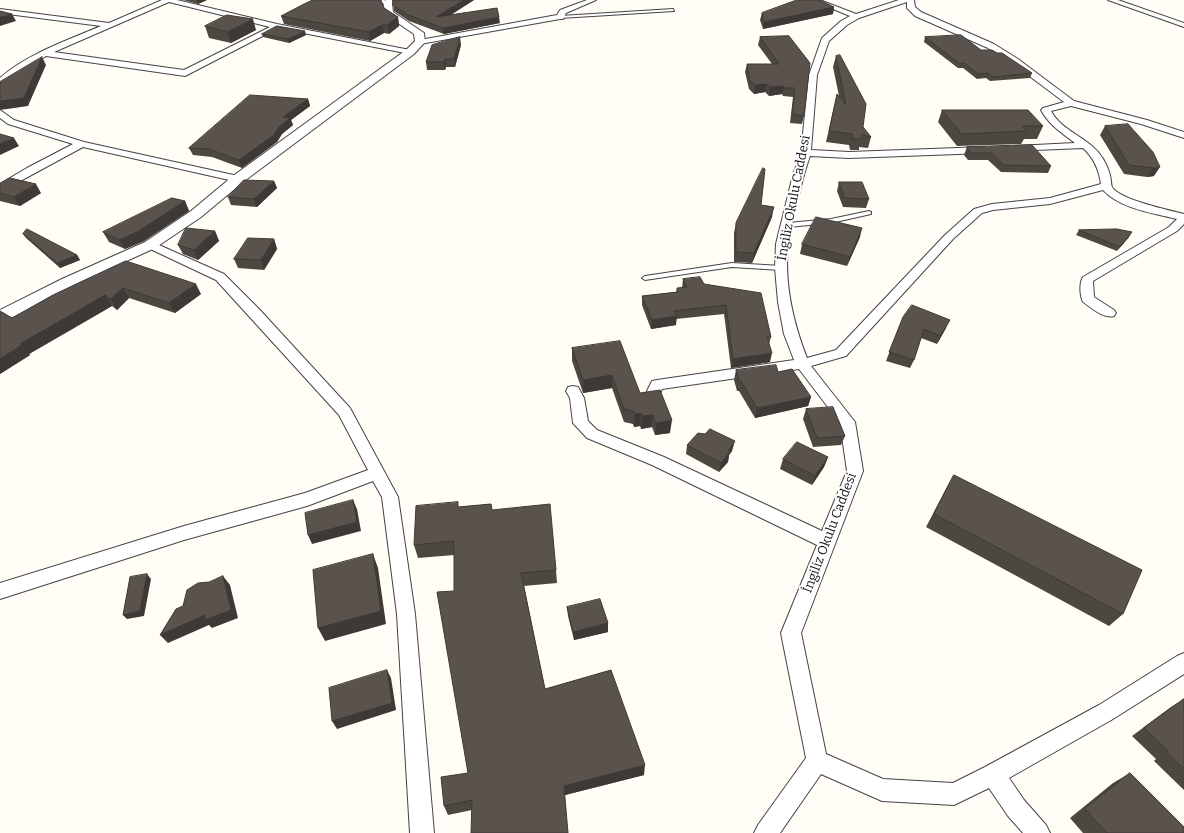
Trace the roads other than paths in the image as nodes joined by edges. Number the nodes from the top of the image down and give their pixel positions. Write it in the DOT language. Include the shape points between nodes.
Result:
graph roads {
  1 [pos="168,0"];
  2 [pos="373,0"];
  3 [pos="593,0"];
  4 [pos="814,0"];
  5 [pos="906,0"];
  6 [pos="911,0"];
  7 [pos="389,1"];
  8 [pos="1115,1"];
  9 [pos="673,10"];
  10 [pos="0,12"];
  11 [pos="856,16"];
  12 [pos="560,17"];
  13 [pos="112,25"];
  14 [pos="1184,25"];
  15 [pos="277,26"];
  16 [pos="420,42"];
  17 [pos="410,52"];
  18 [pos="45,53"];
  19 [pos="0,82"];
  20 [pos="1071,103"];
  21 [pos="0,113"];
  22 [pos="11,122"];
  23 [pos="0,124"];
  24 [pos="1184,135"];
  25 [pos="82,144"];
  26 [pos="1086,145"];
  27 [pos="806,153"];
  28 [pos="238,179"];
  29 [pos="1107,186"];
  30 [pos="0,189"];
  31 [pos="869,213"];
  32 [pos="1184,218"];
  33 [pos="788,225"];
  34 [pos="150,245"];
  35 [pos="781,268"];
  36 [pos="645,278"];
  37 [pos="1109,313"];
  38 [pos="0,317"];
  39 [pos="802,364"];
  40 [pos="573,391"];
  41 [pos="654,391"];
  42 [pos="377,473"];
  43 [pos="826,541"];
  44 [pos="0,591"];
  45 [pos="1184,663"];
  46 [pos="817,760"];
  47 [pos="993,775"];
  48 [pos="422,833"];
  49 [pos="766,833"];
  50 [pos="1038,833"];
  1 -- 13 [label="street"];
  1 -- 15 [label="street"];
  2 -- 7 [label="street"];
  3 -- 12 [label="street" via="563,12"];
  4 -- 11 [label="street"];
  5 -- 11 [label="street, İngiliz Okulu Caddesi"];
  6 -- 20 [label="street" via="911,8 918,14 991,46"];
  7 -- 16 [label="street" via="389,13 419,33"];
  8 -- 14 [label="street"];
  9 -- 12 [label="lane"];
  10 -- 13 [label="street"];
  11 -- 27 [label="street, İngiliz Okulu Caddesi" via="825,40 813,75"];
  12 -- 16 [label="street"];
  13 -- 18 [label="street"];
  15 -- 17 [label="street"];
  15 -- 18 [label="street" via="185,73"];
  16 -- 17 [label="street"];
  17 -- 28 [label="street"];
  18 -- 19 [label="street"];
  20 -- 24 [label="street"];
  20 -- 26 [label="street" via="1046,110 1055,124"];
  21 -- 22 [label="street"];
  22 -- 23 [label="street"];
  22 -- 25 [label="street"];
  25 -- 28 [label="street"];
  25 -- 30 [label="street"];
  26 -- 27 [label="street" via="849,155"];
  26 -- 29 [label="street" via="1102,164"];
  27 -- 33 [label="street, İngiliz Okulu Caddesi" via="798,175"];
  28 -- 34 [label="street" via="196,214"];
  29 -- 32 [label="street" via="1116,196 1132,203"];
  29 -- 39 [label="street" via="1050,201 992,207 978,211 948,237 841,353"];
  31 -- 33 [label="lane" via="831,221"];
  32 -- 37 [label="street" via="1173,229 1087,280 1088,299"];
  33 -- 35 [label="street, İngiliz Okulu Caddesi" via="782,244"];
  34 -- 38 [label="street" via="68,282"];
  34 -- 42 [label="street" via="220,277 346,412"];
  35 -- 36 [label="lane" via="732,265"];
  35 -- 39 [label="street, İngiliz Okulu Caddesi" via="784,302 791,334"];
  39 -- 41 [label="street" via="657,385"];
  39 -- 43 [label="street, İngiliz Okulu Caddesi" via="847,422 855,471"];
  40 -- 43 [label="street" via="577,398 581,423 592,434 658,461"];
  42 -- 44 [label="street" via="307,499 184,533"];
  42 -- 48 [label="street" via="390,497 406,614"];
  43 -- 46 [label="street, İngiliz Okulu Caddesi" via="791,634"];
  45 -- 47 [label="street" via="1106,712"];
  46 -- 47 [label="street" via="882,790 954,794"];
  46 -- 49 [label="street"];
  47 -- 50 [label="street" via="1016,808"];
}
